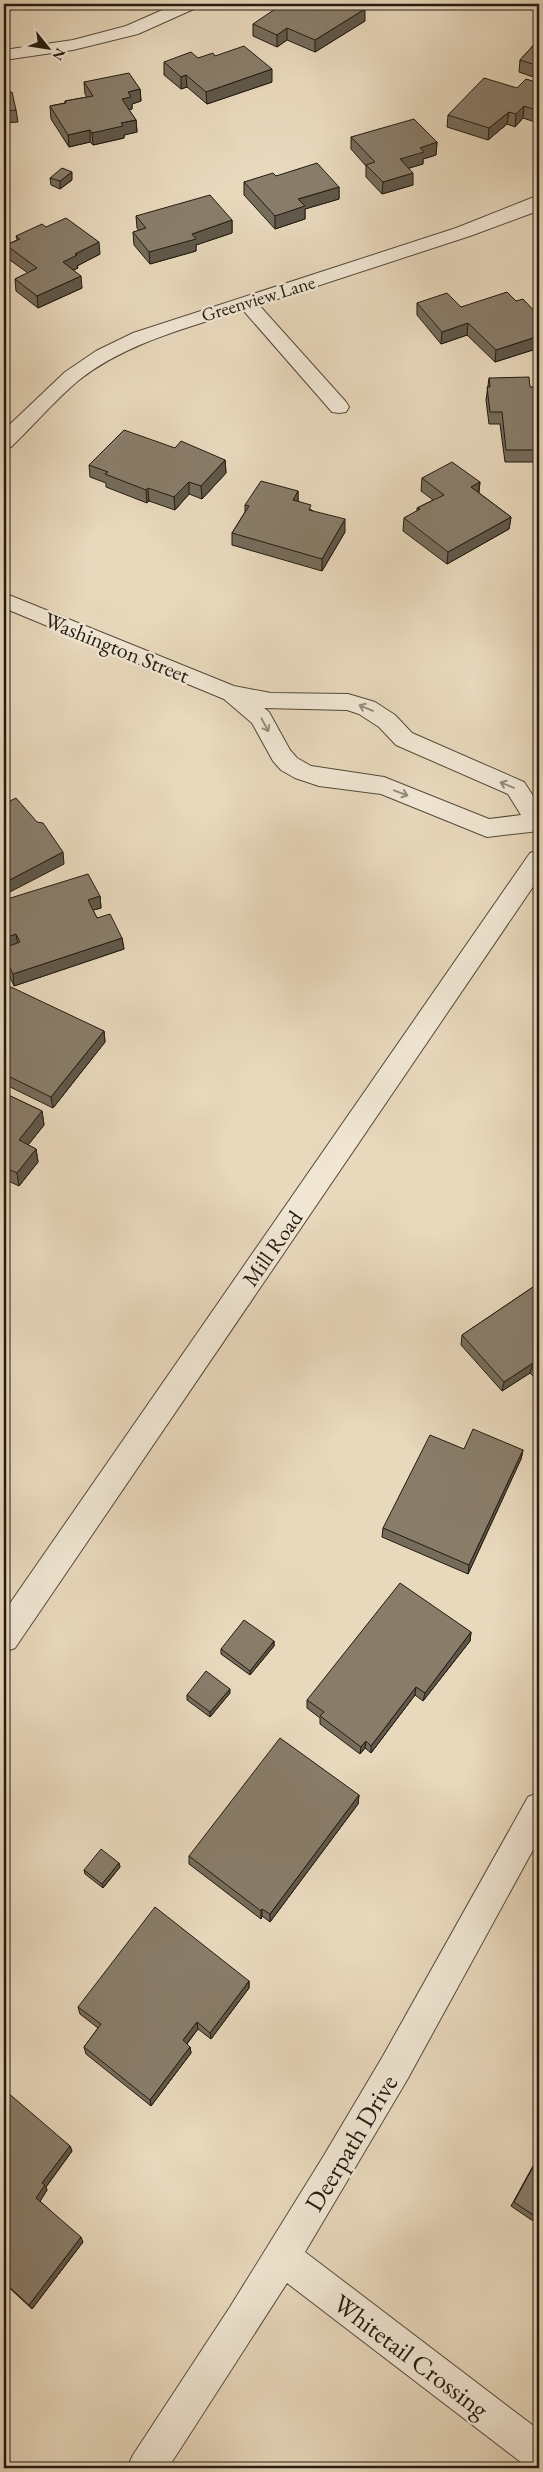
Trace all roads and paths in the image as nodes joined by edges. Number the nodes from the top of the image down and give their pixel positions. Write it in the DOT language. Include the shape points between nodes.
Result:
graph roads {
  1 [pos="190,4"];
  2 [pos="4,55"];
  3 [pos="539,201"];
  4 [pos="247,303"];
  5 [pos="339,407"];
  6 [pos="4,442"];
  7 [pos="4,600"];
  8 [pos="230,693"];
  9 [pos="538,822"];
  10 [pos="539,859"];
  11 [pos="4,1638"];
  12 [pos="539,1808"];
  13 [pos="282,2257"];
  14 [pos="539,2453"];
  15 [pos="146,2468"];
  1 -- 2 [label="street" via="132,30 73,45"];
  3 -- 4 [label="street, Greenview Lane" via="464,232"];
  4 -- 5 [label="street"];
  4 -- 6 [label="street, Greenview Lane" via="158,331 103,355 72,376"];
  7 -- 8 [label="street, Washington Street"];
  9 -- 8 [label="street, Washington Street, one-way" via="516,788 404,739 367,708 348,702 271,700"];
  8 -- 9 [label="street, Washington Street, one-way" via="262,718 281,755 303,772 384,786 487,828"];
  10 -- 11 [label="street, Mill Road"];
  12 -- 13 [label="street, Deerpath Drive" via="395,2068"];
  13 -- 14 [label="street, Whitetail Crossing"];
  13 -- 15 [label="street, Deerpath Drive"];
}
